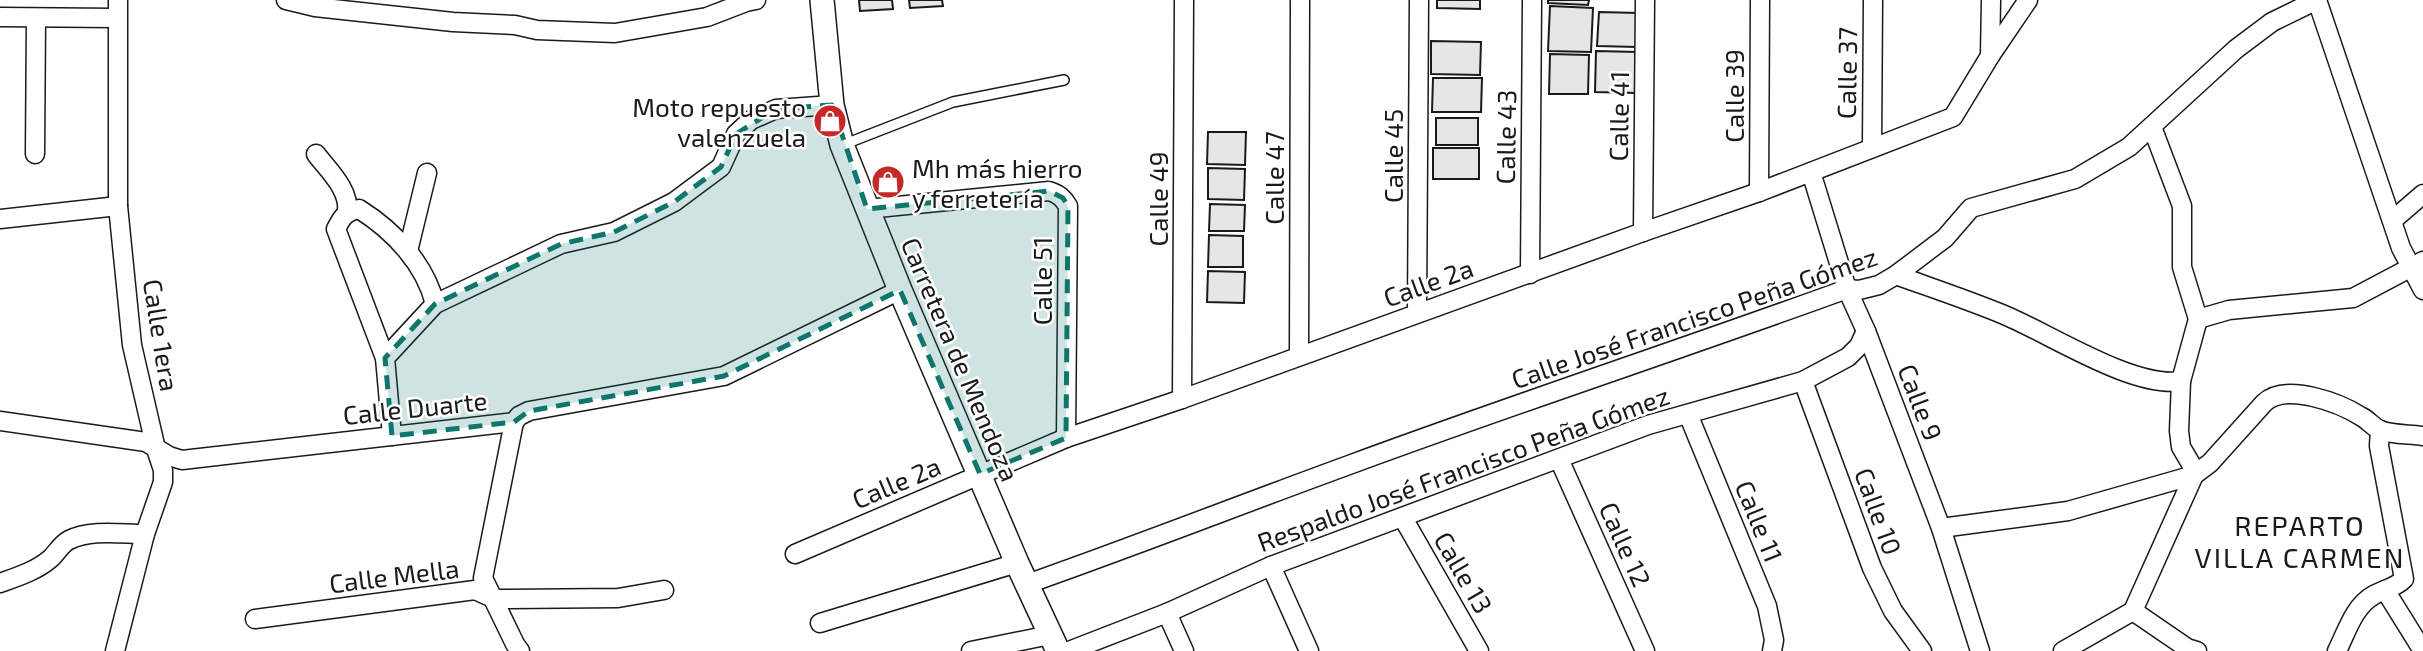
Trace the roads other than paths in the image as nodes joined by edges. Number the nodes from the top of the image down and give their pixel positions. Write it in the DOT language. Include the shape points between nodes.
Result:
graph roads {
  1 [pos="286,0"];
  2 [pos="756,0"];
  3 [pos="822,0"];
  4 [pos="1184,0"];
  5 [pos="1300,0"];
  6 [pos="1419,0"];
  7 [pos="1532,0"];
  8 [pos="1645,0"];
  9 [pos="1760,0"];
  10 [pos="1874,0"];
  11 [pos="1991,0"];
  12 [pos="2028,0"];
  13 [pos="2317,0"];
  14 [pos="117,9"];
  15 [pos="0,17"];
  16 [pos="36,18"];
  17 [pos="1990,56"];
  18 [pos="1064,80"];
  19 [pos="832,105"];
  20 [pos="2152,127"];
  21 [pos="842,145"];
  22 [pos="1872,147"];
  23 [pos="35,154"];
  24 [pos="316,154"];
  25 [pos="1811,172"];
  26 [pos="427,173"];
  27 [pos="1759,192"];
  28 [pos="2423,194"];
  29 [pos="118,206"];
  30 [pos="867,209"];
  31 [pos="347,212"];
  32 [pos="0,219"];
  33 [pos="2393,220"];
  34 [pos="1643,232"];
  35 [pos="408,251"];
  36 [pos="2417,264"];
  37 [pos="1530,274"];
  38 [pos="1896,275"];
  39 [pos="1847,289"];
  40 [pos="900,290"];
  41 [pos="2423,290"];
  42 [pos="435,304"];
  43 [pos="1417,313"];
  44 [pos="2198,319"];
  45 [pos="1866,331"];
  46 [pos="1300,356"];
  47 [pos="385,358"];
  48 [pos="1803,381"];
  49 [pos="2181,381"];
  50 [pos="1182,399"];
  51 [pos="1688,414"];
  52 [pos="0,421"];
  53 [pos="514,422"];
  54 [pos="2380,430"];
  55 [pos="393,436"];
  56 [pos="2423,436"];
  57 [pos="1066,438"];
  58 [pos="156,449"];
  59 [pos="1559,459"];
  60 [pos="980,474"];
  61 [pos="2194,475"];
  62 [pos="1403,518"];
  63 [pos="1941,528"];
  64 [pos="145,534"];
  65 [pos="795,554"];
  66 [pos="1271,566"];
  67 [pos="1022,574"];
  68 [pos="0,583"];
  69 [pos="664,590"];
  70 [pos="2385,590"];
  71 [pos="495,599"];
  72 [pos="2133,611"];
  73 [pos="1167,613"];
  74 [pos="255,619"];
  75 [pos="820,623"];
  76 [pos="1054,643"];
  77 [pos="116,651"];
  78 [pos="520,651"];
  79 [pos="971,651"];
  80 [pos="1069,651"];
  81 [pos="1184,651"];
  82 [pos="1309,651"];
  83 [pos="1479,651"];
  84 [pos="1645,651"];
  85 [pos="1772,651"];
  86 [pos="1922,651"];
  87 [pos="1980,651"];
  88 [pos="2063,651"];
  89 [pos="2197,651"];
  90 [pos="2337,651"];
  91 [pos="2423,651"];
  1 -- 2 [label="street" via="453,22 615,33 707,17"];
  3 -- 19 [label="street, Carretera de Mendoza"];
  4 -- 50 [label="street, Calle 49"];
  5 -- 46 [label="street, Calle 47"];
  6 -- 43 [label="street, Calle 45"];
  7 -- 37 [label="street, Calle 43"];
  8 -- 34 [label="street, Calle 41"];
  9 -- 27 [label="street, Calle 39"];
  10 -- 22 [label="street, Calle 37"];
  11 -- 17 [label="street"];
  12 -- 17 [label="street, Calle 2a"];
  13 -- 20 [label="street, Calle José Francisco Peña Gómez" via="2272,22 2236,49"];
  13 -- 33 [label="street"];
  14 -- 16 [label="street"];
  14 -- 29 [label="street, Calle 1era"];
  15 -- 16 [label="street"];
  16 -- 23 [label="street"];
  17 -- 22 [label="street, Calle 2a" via="1953,117"];
  18 -- 21 [label="lane" via="953,102"];
  19 -- 21 [label="street, Carretera de Mendoza"];
  19 -- 42 [label="street" via="776,109 751,120 736,134 721,167 674,202 614,232 561,244"];
  20 -- 38 [label="street, Calle José Francisco Peña Gómez" via="2129,147 2075,179 1971,208 1945,239"];
  20 -- 44 [label="street" via="2182,206 2182,267"];
  21 -- 30 [label="street, Carretera de Mendoza"];
  22 -- 25 [label="street, Calle 2a"];
  24 -- 31 [label="street" via="344,191"];
  25 -- 27 [label="street, Calle 2a"];
  25 -- 39 [label="street, Calle 9"];
  26 -- 35 [label="street"];
  27 -- 34 [label="street, Calle 2a"];
  28 -- 33 [label="street"];
  29 -- 32 [label="street"];
  29 -- 58 [label="street, Calle 1era" via="132,345"];
  30 -- 40 [label="street, Carretera de Mendoza"];
  30 -- 57 [label="street, Calle 51" via="1049,191 1063,198 1068,206"];
  31 -- 35 [label="street" via="359,209"];
  31 -- 47 [label="street" via="337,229"];
  33 -- 36 [label="street"];
  34 -- 37 [label="street, Calle 2a"];
  35 -- 42 [label="street" via="425,274"];
  36 -- 41 [label="street"];
  36 -- 44 [label="street" via="2353,298 2230,310"];
  37 -- 43 [label="street, Calle 2a"];
  38 -- 39 [label="street, Calle José Francisco Peña Gómez" via="1880,285"];
  38 -- 49 [label="street" via="2004,315 2099,361 2154,380"];
  39 -- 45 [label="street, Calle 9"];
  39 -- 67 [label="street, Calle José Francisco Peña Gómez" via="1350,464 1139,545"];
  40 -- 53 [label="street, Calle Duarte" via="724,376 528,411"];
  40 -- 60 [label="street, Carretera de Mendoza"];
  42 -- 47 [label="street"];
  43 -- 46 [label="street, Calle 2a"];
  44 -- 49 [label="street"];
  45 -- 48 [label="street, Respaldo José Francisco Peña Gómez" via="1848,357"];
  45 -- 63 [label="street, Calle 9"];
  46 -- 50 [label="street, Calle 2a"];
  47 -- 55 [label="street"];
  48 -- 51 [label="street, Respaldo José Francisco Peña Gómez"];
  48 -- 86 [label="street, Calle 10" via="1872,568 1893,611"];
  49 -- 61 [label="street" via="2181,447"];
  50 -- 57 [label="street, Calle 2a"];
  51 -- 59 [label="street, Respaldo José Francisco Peña Gómez"];
  51 -- 85 [label="street, Calle 11" via="1766,606"];
  52 -- 58 [label="street, Calle Duarte" via="146,442"];
  53 -- 55 [label="street, Calle Duarte"];
  53 -- 71 [label="street" via="483,578"];
  54 -- 56 [label="street"];
  54 -- 61 [label="street" via="2360,416 2312,396 2274,396"];
  54 -- 70 [label="street" via="2404,579"];
  55 -- 58 [label="street, Calle Duarte" via="182,460"];
  57 -- 60 [label="street, Calle 2a"];
  58 -- 64 [label="street, Calle 1era" via="163,482"];
  59 -- 62 [label="street, Respaldo José Francisco Peña Gómez"];
  59 -- 84 [label="street, Calle 12"];
  60 -- 65 [label="street, Calle 2a"];
  60 -- 67 [label="street, Carretera de Mendoza"];
  61 -- 63 [label="street" via="2068,511"];
  61 -- 72 [label="street"];
  62 -- 66 [label="street, Respaldo José Francisco Peña Gómez"];
  62 -- 83 [label="street, Calle 13"];
  63 -- 87 [label="street, Calle 9"];
  64 -- 68 [label="street" via="82,535 69,540 37,568"];
  64 -- 77 [label="street, Calle 1era"];
  66 -- 73 [label="street, Respaldo José Francisco Peña Gómez"];
  66 -- 82 [label="street"];
  67 -- 75 [label="street, Calle José Francisco Peña Gómez"];
  67 -- 76 [label="street, Carretera de Mendoza"];
  69 -- 71 [label="street, Calle Mella" via="618,598"];
  70 -- 90 [label="street" via="2357,610"];
  70 -- 91 [label="street"];
  71 -- 74 [label="street, Calle Mella" via="475,590"];
  71 -- 78 [label="street"];
  72 -- 88 [label="street"];
  72 -- 89 [label="street"];
  73 -- 80 [label="street, Respaldo José Francisco Peña Gómez"];
  73 -- 81 [label="street"];
  76 -- 79 [label="street"];
}
